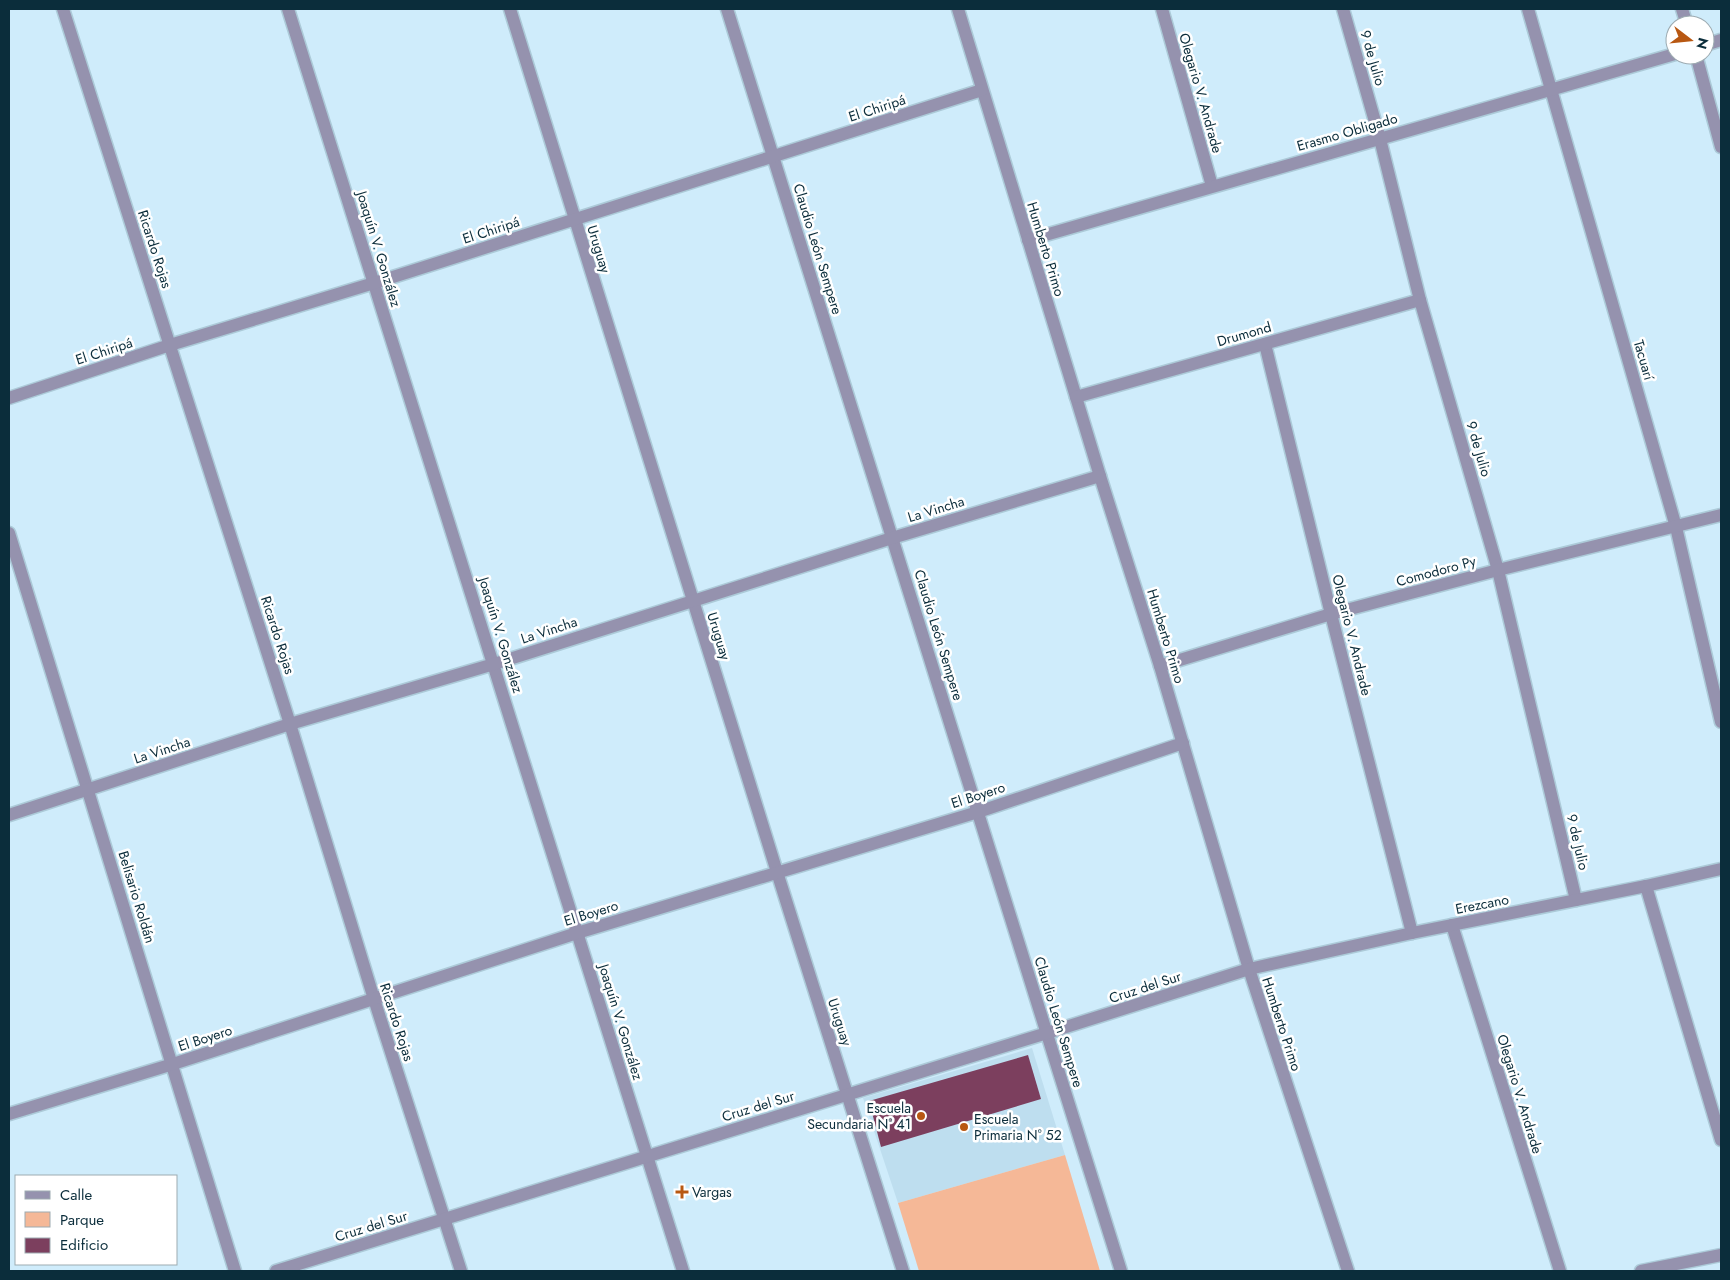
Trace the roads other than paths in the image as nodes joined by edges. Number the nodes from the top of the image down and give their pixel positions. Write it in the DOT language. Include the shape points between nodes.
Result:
graph roads {
  1 [pos="64,9"];
  2 [pos="288,9"];
  3 [pos="510,9"];
  4 [pos="727,9"];
  5 [pos="958,9"];
  6 [pos="1162,9"];
  7 [pos="1343,9"];
  8 [pos="1528,9"];
  9 [pos="1665,57"];
  10 [pos="1699,65"];
  11 [pos="982,90"];
  12 [pos="1552,90"];
  13 [pos="1380,139"];
  14 [pos="1721,147"];
  15 [pos="774,157"];
  16 [pos="1212,186"];
  17 [pos="574,219"];
  18 [pos="1028,240"];
  19 [pos="374,283"];
  20 [pos="1420,300"];
  21 [pos="1265,344"];
  22 [pos="170,345"];
  23 [pos="1076,397"];
  24 [pos="9,398"];
  25 [pos="1100,476"];
  26 [pos="1721,515"];
  27 [pos="1676,527"];
  28 [pos="9,533"];
  29 [pos="892,538"];
  30 [pos="1498,570"];
  31 [pos="693,600"];
  32 [pos="1331,614"];
  33 [pos="494,664"];
  34 [pos="1160,666"];
  35 [pos="1721,722"];
  36 [pos="290,724"];
  37 [pos="1183,743"];
  38 [pos="88,790"];
  39 [pos="978,812"];
  40 [pos="9,815"];
  41 [pos="1721,869"];
  42 [pos="777,872"];
  43 [pos="1646,886"];
  44 [pos="1576,900"];
  45 [pos="1452,925"];
  46 [pos="577,933"];
  47 [pos="1412,933"];
  48 [pos="1249,969"];
  49 [pos="374,999"];
  50 [pos="1047,1034"];
  51 [pos="172,1064"];
  52 [pos="847,1094"];
  53 [pos="9,1114"];
  54 [pos="1721,1140"];
  55 [pos="647,1156"];
  56 [pos="444,1218"];
  57 [pos="1721,1255"];
  58 [pos="235,1271"];
  59 [pos="276,1271"];
  60 [pos="461,1271"];
  61 [pos="683,1271"];
  62 [pos="903,1271"];
  63 [pos="1120,1271"];
  64 [pos="1348,1271"];
  65 [pos="1560,1271"];
  66 [pos="1641,1271"];
  1 -- 22 [label="street, Ricardo Rojas"];
  2 -- 19 [label="street, Joaquín V. González"];
  3 -- 17 [label="street, Uruguay"];
  4 -- 15 [label="street, Claudio León Sempere"];
  5 -- 11 [label="street, Humberto Primo"];
  6 -- 16 [label="street, Olegario V. Andrade"];
  7 -- 13 [label="street, 9 de Julio"];
  8 -- 12 [label="street, Tacuarí"];
  9 -- 12 [label="street, Erasmo Obligado"];
  10 -- 14 [label="street"];
  11 -- 15 [label="street, El Chiripá"];
  11 -- 18 [label="street, Humberto Primo"];
  12 -- 13 [label="street, Erasmo Obligado"];
  12 -- 27 [label="street, Tacuarí"];
  13 -- 16 [label="street, Erasmo Obligado"];
  13 -- 20 [label="street, 9 de Julio"];
  15 -- 17 [label="street, El Chiripá"];
  15 -- 29 [label="street, Claudio León Sempere"];
  16 -- 18 [label="street, Erasmo Obligado"];
  17 -- 19 [label="street, El Chiripá"];
  17 -- 31 [label="street, Uruguay"];
  18 -- 23 [label="street, Humberto Primo"];
  19 -- 22 [label="street, El Chiripá"];
  19 -- 33 [label="street, Joaquín V. González"];
  20 -- 21 [label="street, Drumond"];
  20 -- 30 [label="street, 9 de Julio"];
  21 -- 23 [label="street, Drumond"];
  21 -- 32 [label="street, Olegario V. Andrade"];
  22 -- 24 [label="street, El Chiripá"];
  22 -- 36 [label="street, Ricardo Rojas"];
  23 -- 25 [label="street, Humberto Primo"];
  25 -- 29 [label="street, La Vincha"];
  25 -- 34 [label="street, Humberto Primo"];
  26 -- 27 [label="street, Comodoro Py"];
  27 -- 30 [label="street, Comodoro Py"];
  27 -- 35 [label="street, Tacuarí"];
  28 -- 38 [label="street, Belisario Roldán"];
  29 -- 31 [label="street, La Vincha"];
  29 -- 39 [label="street, Claudio León Sempere"];
  30 -- 32 [label="street, Comodoro Py"];
  30 -- 44 [label="street, 9 de Julio"];
  31 -- 33 [label="street, La Vincha"];
  31 -- 42 [label="street, Uruguay"];
  32 -- 34 [label="street, Comodoro Py"];
  32 -- 47 [label="street, Olegario V. Andrade"];
  33 -- 36 [label="street, La Vincha"];
  33 -- 46 [label="street, Joaquín V. González"];
  34 -- 37 [label="street, Humberto Primo"];
  36 -- 38 [label="street, La Vincha"];
  36 -- 49 [label="street, Ricardo Rojas"];
  37 -- 39 [label="street, El Boyero"];
  37 -- 48 [label="street, Humberto Primo"];
  38 -- 40 [label="street, La Vincha"];
  38 -- 51 [label="street, Belisario Roldán"];
  39 -- 42 [label="street, El Boyero"];
  39 -- 50 [label="street, Claudio León Sempere"];
  41 -- 43 [label="street, Erezcano"];
  42 -- 46 [label="street, El Boyero"];
  42 -- 52 [label="street, Uruguay"];
  43 -- 44 [label="street, Erezcano"];
  43 -- 54 [label="street"];
  44 -- 45 [label="street, Erezcano"];
  45 -- 47 [label="street, Erezcano"];
  45 -- 65 [label="street, Olegario V. Andrade"];
  46 -- 49 [label="street, El Boyero"];
  46 -- 55 [label="street, Joaquín V. González"];
  47 -- 48 [label="street, Erezcano"];
  48 -- 50 [label="street, Cruz del Sur"];
  48 -- 64 [label="street, Humberto Primo"];
  49 -- 51 [label="street, El Boyero"];
  49 -- 56 [label="street, Ricardo Rojas"];
  50 -- 52 [label="street, Cruz del Sur"];
  50 -- 63 [label="street, Claudio León Sempere"];
  51 -- 53 [label="street, El Boyero"];
  51 -- 58 [label="street, Belisario Roldán"];
  52 -- 55 [label="street, Cruz del Sur"];
  52 -- 62 [label="street, Uruguay"];
  55 -- 56 [label="street, Cruz del Sur"];
  55 -- 61 [label="street, Joaquín V. González"];
  56 -- 59 [label="street, Cruz del Sur"];
  56 -- 60 [label="street, Ricardo Rojas"];
  57 -- 66 [label="street"];
}
